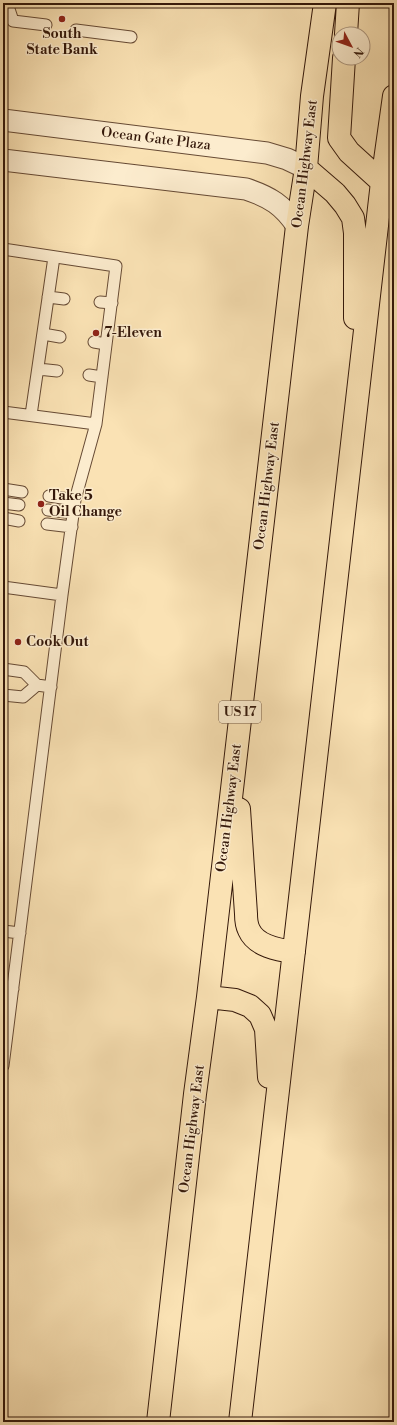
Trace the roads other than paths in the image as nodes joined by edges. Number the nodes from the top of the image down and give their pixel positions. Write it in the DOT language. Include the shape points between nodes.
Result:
graph roads {
  1 [pos="7,3"];
  2 [pos="325,3"];
  3 [pos="348,3"];
  4 [pos="46,25"];
  5 [pos="347,26"];
  6 [pos="76,30"];
  7 [pos="131,37"];
  8 [pos="344,66"];
  9 [pos="394,96"];
  10 [pos="3,120"];
  11 [pos="3,160"];
  12 [pos="306,168"];
  13 [pos="388,183"];
  14 [pos="297,226"];
  15 [pos="3,249"];
  16 [pos="54,257"];
  17 [pos="48,297"];
  18 [pos="64,299"];
  19 [pos="100,302"];
  20 [pos="112,303"];
  21 [pos="43,334"];
  22 [pos="60,337"];
  23 [pos="94,342"];
  24 [pos="106,344"];
  25 [pos="38,369"];
  26 [pos="57,371"];
  27 [pos="89,375"];
  28 [pos="102,377"];
  29 [pos="3,412"];
  30 [pos="31,415"];
  31 [pos="354,423"];
  32 [pos="96,424"];
  33 [pos="3,489"];
  34 [pos="22,492"];
  35 [pos="49,496"];
  36 [pos="76,500"];
  37 [pos="3,503"];
  38 [pos="19,505"];
  39 [pos="48,510"];
  40 [pos="74,513"];
  41 [pos="3,518"];
  42 [pos="19,521"];
  43 [pos="47,524"];
  44 [pos="72,527"];
  45 [pos="3,587"];
  46 [pos="62,595"];
  47 [pos="3,669"];
  48 [pos="37,685"];
  49 [pos="51,687"];
  50 [pos="3,696"];
  51 [pos="236,749"];
  52 [pos="3,931"];
  53 [pos="20,933"];
  54 [pos="294,952"];
  55 [pos="8,989"];
  56 [pos="208,997"];
  57 [pos="3,1066"];
  58 [pos="272,1136"];
  59 [pos="173,1289"];
  60 [pos="158,1422"];
  61 [pos="174,1422"];
  62 [pos="240,1422"];
  1 -- 4 [label="lane" via="13,21"];
  2 -- 12 [label="highway, Ocean Highway East / US 17" via="312,96"];
  3 -- 5 [label="highway"];
  6 -- 7 [label="lane"];
  8 -- 13 [label="highway" via="339,138 360,163"];
  9 -- 13 [label="highway"];
  10 -- 12 [label="street, Ocean Gate Plaza" via="267,153"];
  11 -- 14 [label="street" via="246,188 272,199"];
  12 -- 14 [label="highway, Ocean Highway East / US 17"];
  12 -- 31 [label="highway" via="335,193 353,218"];
  13 -- 31 [label="highway"];
  14 -- 51 [label="highway, Ocean Highway East / US 17"];
  15 -- 16 [label="lane"];
  16 -- 17 [label="lane"];
  16 -- 20 [label="lane" via="116,266"];
  17 -- 18 [label="lane"];
  17 -- 21 [label="lane"];
  19 -- 20 [label="lane"];
  20 -- 24 [label="lane"];
  21 -- 22 [label="lane"];
  21 -- 25 [label="lane"];
  23 -- 24 [label="lane"];
  24 -- 28 [label="lane"];
  25 -- 26 [label="lane"];
  25 -- 30 [label="lane"];
  27 -- 28 [label="lane"];
  28 -- 32 [label="lane"];
  29 -- 30 [label="lane"];
  30 -- 32 [label="lane"];
  31 -- 54 [label="highway"];
  32 -- 36 [label="lane"];
  33 -- 34 [label="lane"];
  35 -- 36 [label="lane"];
  36 -- 40 [label="lane"];
  37 -- 38 [label="lane"];
  39 -- 40 [label="lane"];
  40 -- 44 [label="lane"];
  41 -- 42 [label="lane"];
  43 -- 44 [label="lane"];
  44 -- 46 [label="lane"];
  45 -- 46 [label="lane"];
  46 -- 49 [label="lane"];
  47 -- 48 [label="lane" via="24,672"];
  48 -- 49 [label="lane"];
  48 -- 50 [label="lane" via="23,698"];
  49 -- 53 [label="lane"];
  51 -- 54 [label="highway" via="248,930 254,938 267,946 279,951"];
  51 -- 56 [label="highway, Ocean Highway East / US 17"];
  52 -- 53 [label="lane"];
  53 -- 55 [label="lane"];
  54 -- 58 [label="highway"];
  55 -- 57 [label="lane"];
  56 -- 58 [label="highway" via="235,1000 250,1006 260,1015 266,1029"];
  56 -- 59 [label="highway, Ocean Highway East / US 17"];
  58 -- 62 [label="highway"];
  59 -- 60 [label="highway, Ocean Highway East / US 17"];
  59 -- 61 [label="highway"];
}
